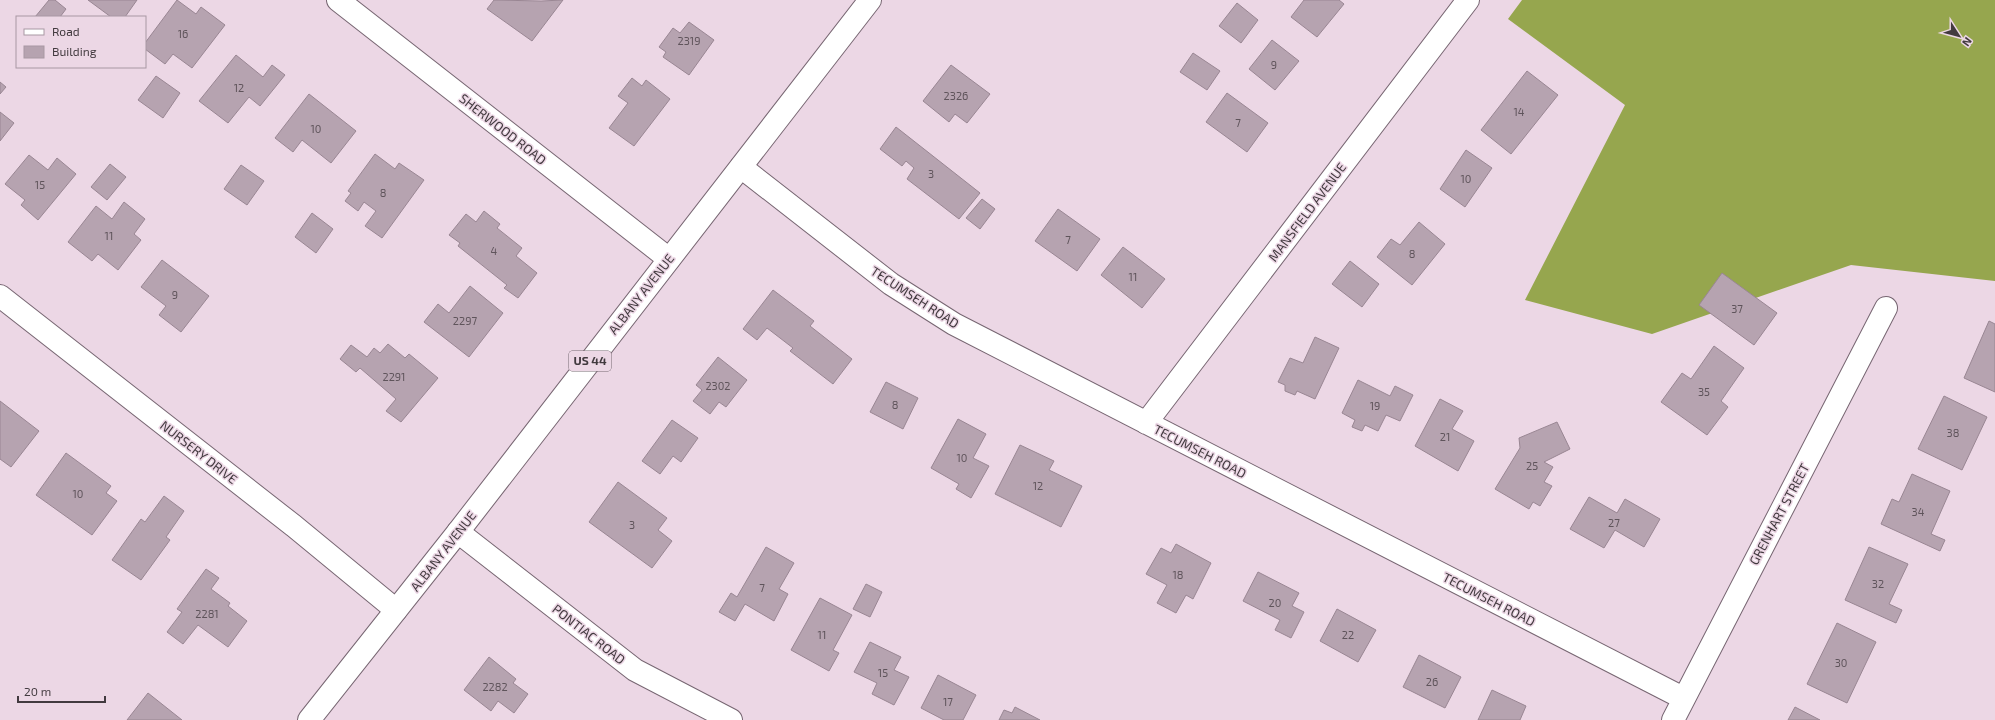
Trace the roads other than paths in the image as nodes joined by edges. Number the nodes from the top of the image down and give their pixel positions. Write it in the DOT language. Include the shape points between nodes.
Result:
graph roads {
  1 [pos="338,0"];
  2 [pos="870,0"];
  3 [pos="1468,0"];
  4 [pos="741,167"];
  5 [pos="669,259"];
  6 [pos="0,296"];
  7 [pos="1886,308"];
  8 [pos="1146,423"];
  9 [pos="458,532"];
  10 [pos="396,610"];
  11 [pos="1683,698"];
  12 [pos="309,720"];
  13 [pos="731,720"];
  14 [pos="1673,720"];
  1 -- 5 [label="main road, SHERWOOD ROAD"];
  2 -- 4 [label="main road, ALBANY AVENUE / US 44"];
  3 -- 8 [label="main road, MANSFIELD AVENUE"];
  4 -- 5 [label="main road, ALBANY AVENUE / US 44"];
  4 -- 8 [label="main road, TECUMSEH ROAD" via="891,284 928,308 954,324"];
  5 -- 9 [label="main road, ALBANY AVENUE / US 44"];
  6 -- 10 [label="main road, NURSERY DRIVE"];
  7 -- 11 [label="main road, GRENHART STREET"];
  8 -- 11 [label="main road, TECUMSEH ROAD"];
  9 -- 10 [label="main road, ALBANY AVENUE / US 44"];
  9 -- 13 [label="main road, PONTIAC ROAD" via="635,670"];
  10 -- 12 [label="main road, ALBANY AVENUE / US 44"];
  11 -- 14 [label="main road, GRENHART STREET"];
}
